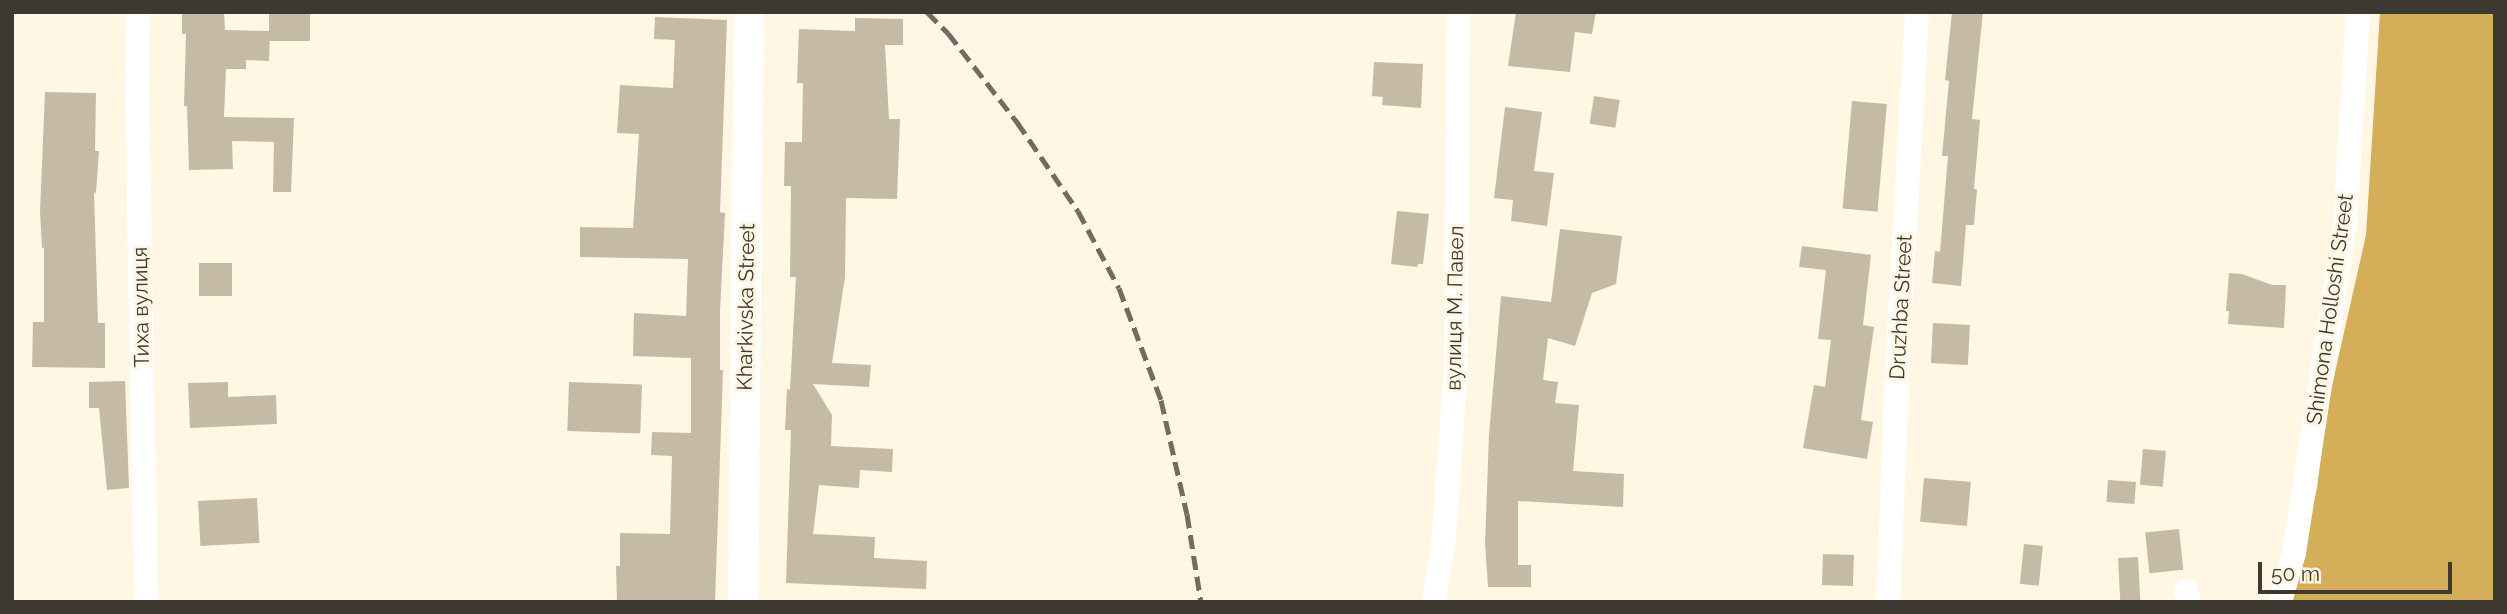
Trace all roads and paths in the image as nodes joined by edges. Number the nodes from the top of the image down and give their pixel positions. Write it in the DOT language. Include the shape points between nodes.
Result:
graph roads {
  1 [pos="138,12"];
  2 [pos="749,12"];
  3 [pos="1458,12"];
  4 [pos="1917,12"];
  5 [pos="2358,12"];
  6 [pos="146,602"];
  7 [pos="743,602"];
  8 [pos="1434,602"];
  9 [pos="1888,602"];
  10 [pos="2280,602"];
  1 -- 6 [label="street, Тиха вулиця"];
  2 -- 7 [label="street, Kharkivska Street"];
  3 -- 8 [label="street, вулиця М. Павел" via="1456,363 1444,536"];
  4 -- 9 [label="street, Druzhba Street"];
  5 -- 10 [label="street, Shimona Holloshi Street" via="2346,225 2294,553"];
}
